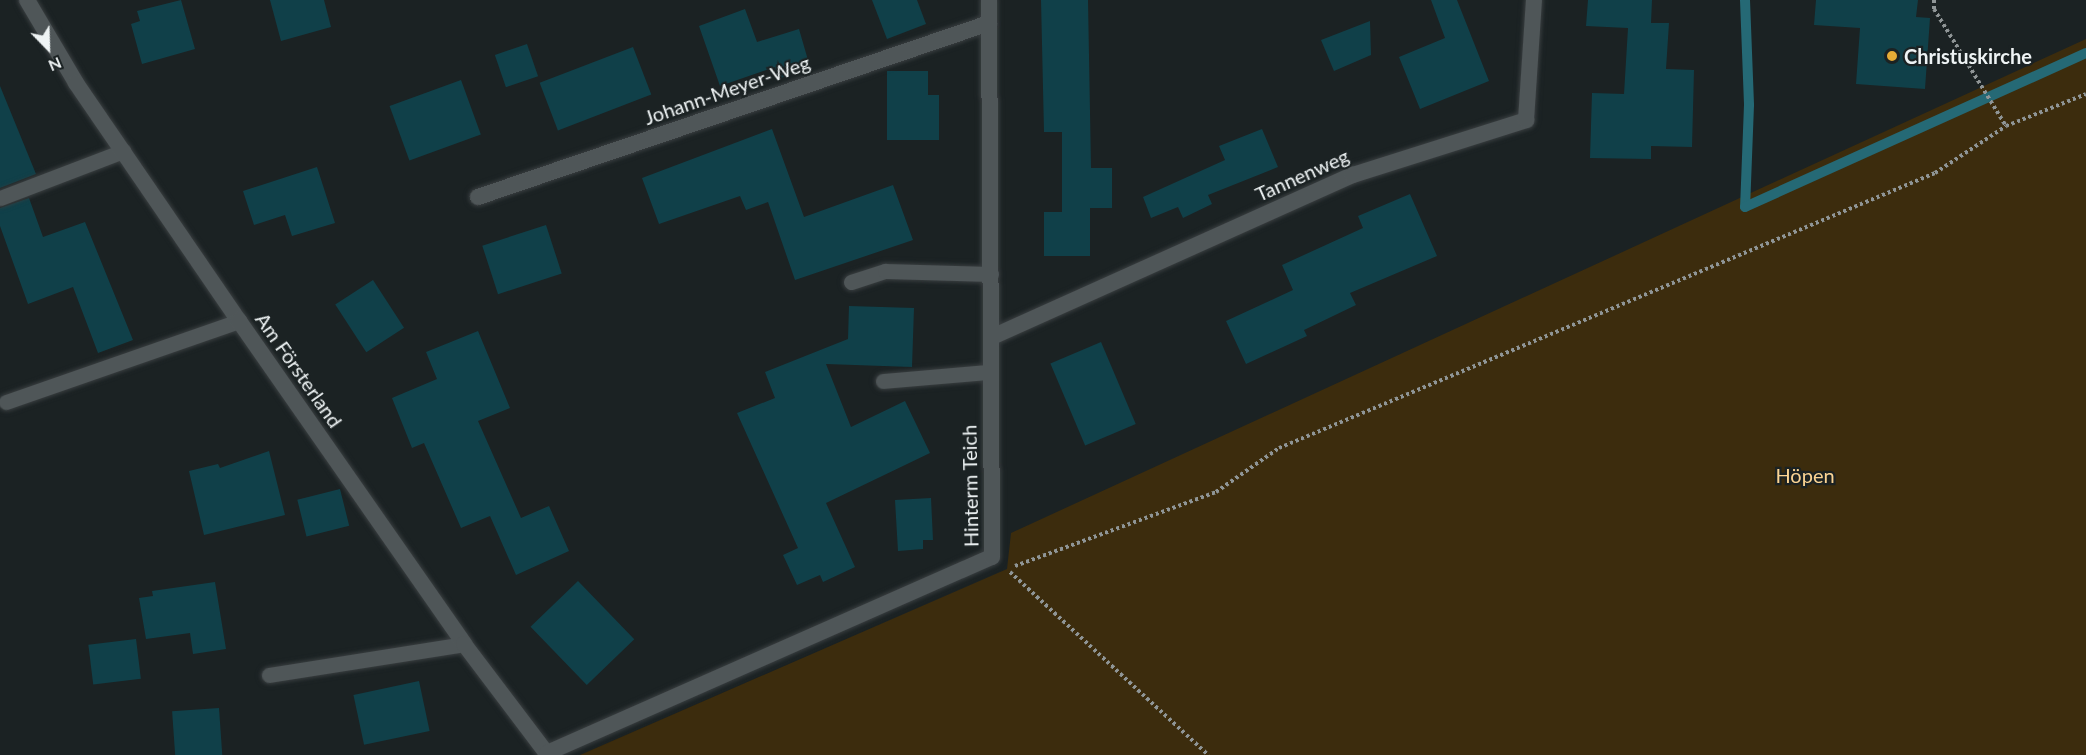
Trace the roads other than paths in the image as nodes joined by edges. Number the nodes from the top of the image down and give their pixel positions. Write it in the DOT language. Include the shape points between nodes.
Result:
graph roads {
  1 [pos="27,0"];
  2 [pos="989,0"];
  3 [pos="1533,0"];
  4 [pos="989,22"];
  5 [pos="123,151"];
  6 [pos="478,196"];
  7 [pos="0,198"];
  8 [pos="991,274"];
  9 [pos="851,282"];
  10 [pos="239,321"];
  11 [pos="992,337"];
  12 [pos="989,372"];
  13 [pos="883,381"];
  14 [pos="6,402"];
  15 [pos="464,644"];
  16 [pos="269,675"];
  17 [pos="548,754"];
  1 -- 5 [label="street, Am Försterland"];
  2 -- 4 [label="street, Hinterm Teich"];
  3 -- 11 [label="street, Tannenweg" via="1526,120 1353,175"];
  4 -- 6 [label="street, Johann-Meyer-Weg"];
  4 -- 8 [label="street, Hinterm Teich"];
  5 -- 7 [label="lane"];
  5 -- 10 [label="street, Am Försterland"];
  8 -- 9 [label="lane" via="885,271"];
  8 -- 11 [label="street, Hinterm Teich"];
  10 -- 14 [label="lane"];
  10 -- 15 [label="street, Am Försterland"];
  11 -- 12 [label="street, Hinterm Teich"];
  12 -- 13 [label="lane"];
  12 -- 17 [label="street, Hinterm Teich" via="992,557"];
  15 -- 16 [label="lane"];
  15 -- 17 [label="street, Am Försterland"];
}
